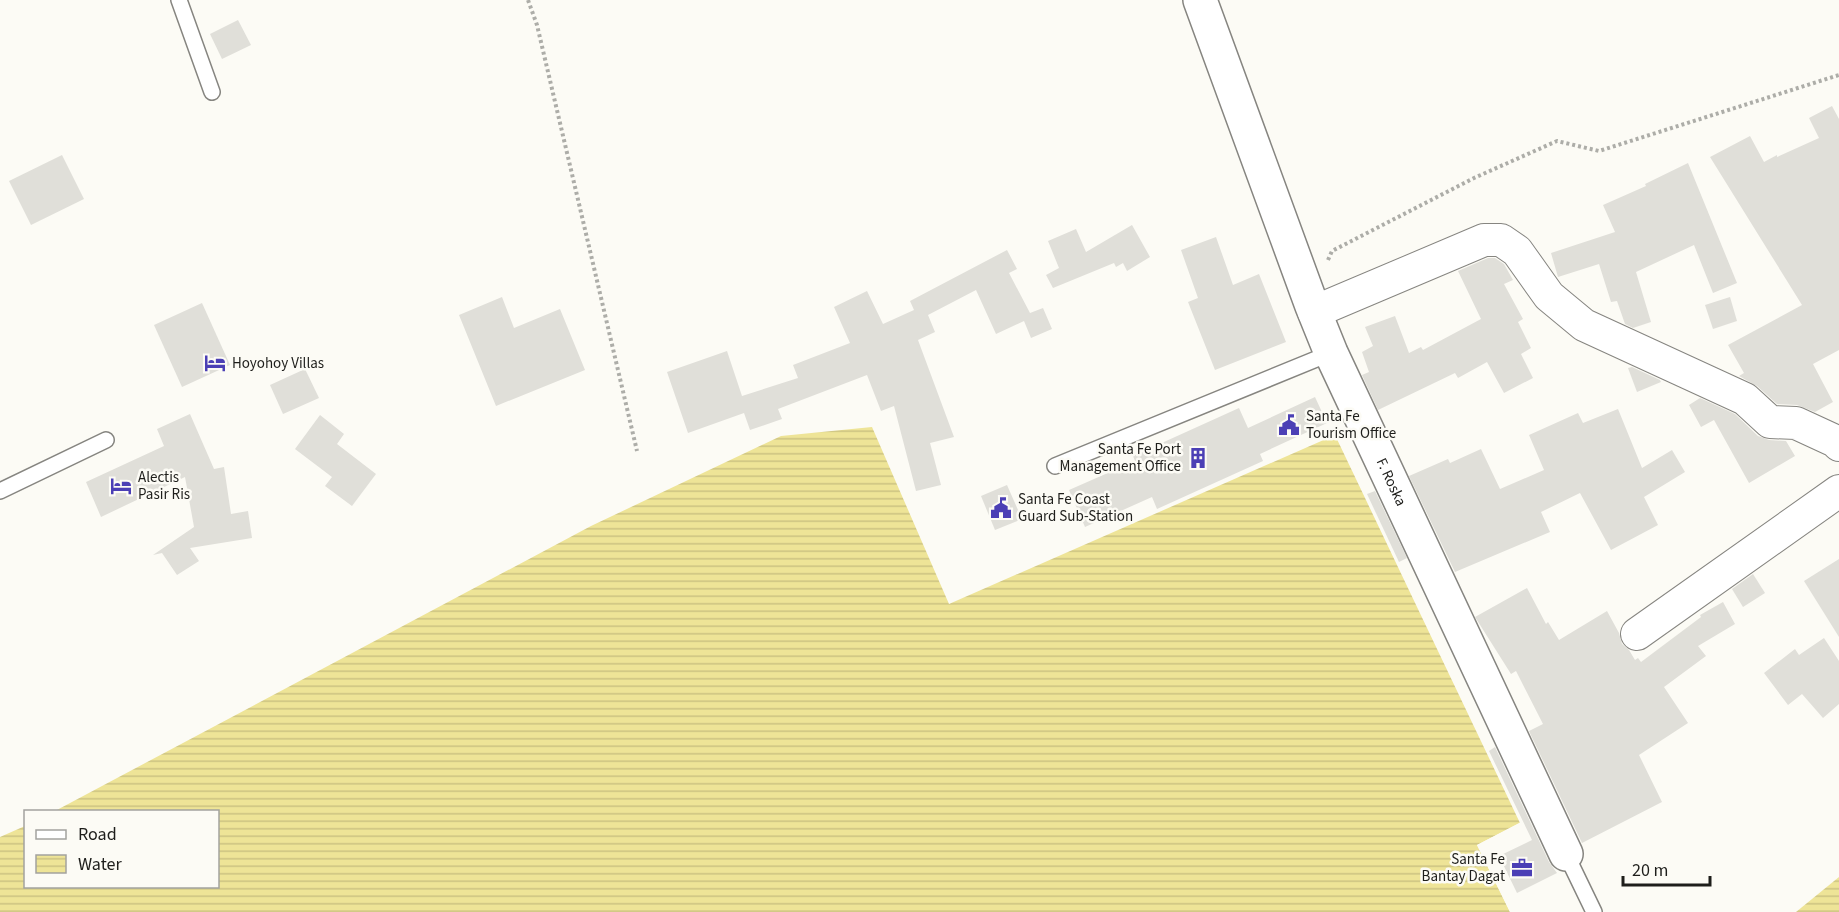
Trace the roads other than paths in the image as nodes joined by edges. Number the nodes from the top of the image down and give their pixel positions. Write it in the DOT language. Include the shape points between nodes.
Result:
graph roads {
  1 [pos="179,0"];
  2 [pos="1200,0"];
  3 [pos="212,92"];
  4 [pos="1313,309"];
  5 [pos="1331,353"];
  6 [pos="106,440"];
  7 [pos="1839,445"];
  8 [pos="1055,466"];
  9 [pos="0,491"];
  10 [pos="1839,491"];
  11 [pos="1637,634"];
  12 [pos="1566,854"];
  13 [pos="1594,912"];
  1 -- 3 [label="lane"];
  2 -- 4 [label="main road, F. Roska"];
  4 -- 5 [label="main road, F. Roska"];
  4 -- 7 [label="street" via="1484,240 1501,240 1517,251 1550,296 1584,325 1745,399 1770,422 1796,423"];
  5 -- 8 [label="lane"];
  5 -- 12 [label="main road, F. Roska"];
  6 -- 9 [label="lane"];
  10 -- 11 [label="street"];
  12 -- 13 [label="lane"];
}
